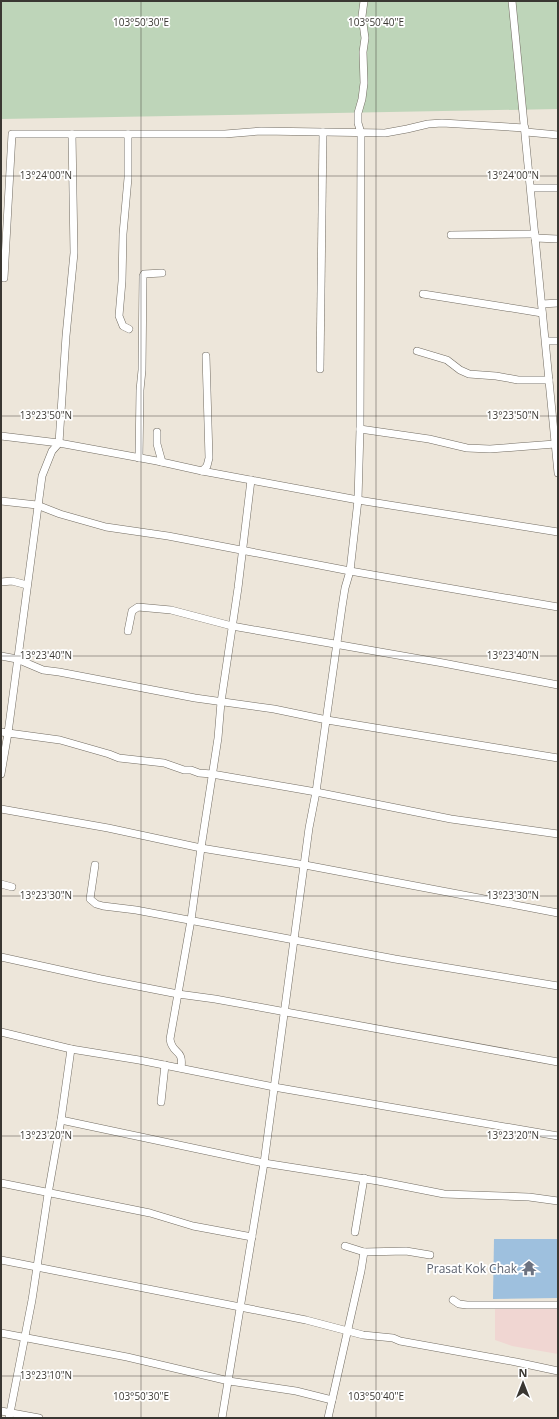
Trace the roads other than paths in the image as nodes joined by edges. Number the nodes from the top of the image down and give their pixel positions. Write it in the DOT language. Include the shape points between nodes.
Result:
graph roads {
  1 [pos="364,1"];
  2 [pos="512,1"];
  3 [pos="526,130"];
  4 [pos="322,132"];
  5 [pos="361,133"];
  6 [pos="72,134"];
  7 [pos="128,134"];
  8 [pos="558,135"];
  9 [pos="531,188"];
  10 [pos="558,188"];
  11 [pos="450,235"];
  12 [pos="535,236"];
  13 [pos="558,239"];
  14 [pos="162,273"];
  15 [pos="4,278"];
  16 [pos="423,294"];
  17 [pos="558,303"];
  18 [pos="542,304"];
  19 [pos="542,313"];
  20 [pos="129,329"];
  21 [pos="546,341"];
  22 [pos="558,341"];
  23 [pos="417,351"];
  24 [pos="206,356"];
  25 [pos="320,369"];
  26 [pos="549,380"];
  27 [pos="360,429"];
  28 [pos="157,432"];
  29 [pos="1,436"];
  30 [pos="59,443"];
  31 [pos="555,444"];
  32 [pos="139,458"];
  33 [pos="162,462"];
  34 [pos="202,471"];
  35 [pos="558,473"];
  36 [pos="251,480"];
  37 [pos="358,500"];
  38 [pos="1,501"];
  39 [pos="37,505"];
  40 [pos="558,532"];
  41 [pos="242,550"];
  42 [pos="350,571"];
  43 [pos="1,582"];
  44 [pos="27,585"];
  45 [pos="558,607"];
  46 [pos="232,626"];
  47 [pos="128,631"];
  48 [pos="337,645"];
  49 [pos="1,656"];
  50 [pos="17,659"];
  51 [pos="558,685"];
  52 [pos="222,702"];
  53 [pos="327,720"];
  54 [pos="4,732"];
  55 [pos="558,758"];
  56 [pos="1,774"];
  57 [pos="212,774"];
  58 [pos="316,792"];
  59 [pos="1,809"];
  60 [pos="558,834"];
  61 [pos="200,848"];
  62 [pos="95,865"];
  63 [pos="305,865"];
  64 [pos="1,884"];
  65 [pos="12,887"];
  66 [pos="558,913"];
  67 [pos="191,920"];
  68 [pos="294,940"];
  69 [pos="1,957"];
  70 [pos="558,986"];
  71 [pos="178,994"];
  72 [pos="284,1013"];
  73 [pos="1,1032"];
  74 [pos="70,1049"];
  75 [pos="558,1062"];
  76 [pos="165,1066"];
  77 [pos="181,1068"];
  78 [pos="274,1087"];
  79 [pos="161,1102"];
  80 [pos="61,1120"];
  81 [pos="558,1136"];
  82 [pos="264,1163"];
  83 [pos="364,1178"];
  84 [pos="1,1183"];
  85 [pos="48,1194"];
  86 [pos="558,1200"];
  87 [pos="355,1232"];
  88 [pos="252,1237"];
  89 [pos="345,1246"];
  90 [pos="364,1252"];
  91 [pos="430,1255"];
  92 [pos="1,1260"];
  93 [pos="37,1266"];
  94 [pos="452,1300"];
  95 [pos="558,1305"];
  96 [pos="241,1307"];
  97 [pos="348,1331"];
  98 [pos="1,1333"];
  99 [pos="24,1338"];
  100 [pos="558,1371"];
  101 [pos="229,1380"];
  102 [pos="332,1400"];
  103 [pos="1,1411"];
  104 [pos="10,1415"];
  105 [pos="39,1418"];
  106 [pos="222,1418"];
  107 [pos="328,1418"];
  1 -- 5 [label="street" via="364,83 358,113"];
  2 -- 3 [label="street"];
  3 -- 5 [label="street" via="428,124 385,132"];
  3 -- 8 [label="street"];
  3 -- 9 [label="street"];
  4 -- 5 [label="street"];
  4 -- 7 [label="street"];
  4 -- 25 [label="street"];
  5 -- 27 [label="street"];
  6 -- 7 [label="street"];
  6 -- 15 [label="street" via="12,134"];
  6 -- 30 [label="street" via="74,253"];
  7 -- 20 [label="street" via="128,178 119,316 123,326"];
  9 -- 10 [label="street"];
  9 -- 12 [label="street"];
  11 -- 12 [label="street"];
  12 -- 13 [label="street"];
  12 -- 18 [label="street"];
  14 -- 32 [label="street" via="147,273 143,276"];
  16 -- 19 [label="street"];
  17 -- 18 [label="street"];
  18 -- 19 [label="street"];
  19 -- 21 [label="street"];
  21 -- 22 [label="street"];
  21 -- 26 [label="street"];
  23 -- 26 [label="street" via="447,360 469,374 518,380"];
  24 -- 34 [label="street" via="209,458 207,466"];
  26 -- 31 [label="street"];
  27 -- 31 [label="street" via="429,439 467,448"];
  27 -- 37 [label="street"];
  28 -- 33 [label="street"];
  29 -- 30 [label="street"];
  30 -- 32 [label="street"];
  30 -- 39 [label="street" via="52,451 42,476"];
  31 -- 35 [label="street"];
  32 -- 33 [label="street"];
  33 -- 34 [label="street"];
  34 -- 36 [label="street"];
  36 -- 37 [label="street"];
  36 -- 41 [label="street"];
  37 -- 40 [label="street"];
  37 -- 42 [label="street"];
  38 -- 39 [label="street"];
  39 -- 41 [label="street" via="106,527"];
  39 -- 44 [label="street"];
  41 -- 42 [label="street"];
  41 -- 46 [label="street"];
  42 -- 45 [label="street"];
  42 -- 48 [label="street"];
  43 -- 44 [label="street" via="12,581"];
  44 -- 50 [label="street"];
  46 -- 47 [label="street" via="171,610 138,606 132,611"];
  46 -- 48 [label="street"];
  46 -- 52 [label="street"];
  48 -- 51 [label="street"];
  48 -- 53 [label="street"];
  49 -- 50 [label="street"];
  50 -- 52 [label="street" via="43,670"];
  50 -- 54 [label="street"];
  52 -- 53 [label="street"];
  52 -- 57 [label="street"];
  53 -- 55 [label="street"];
  53 -- 58 [label="street"];
  54 -- 56 [label="street"];
  54 -- 57 [label="street" via="60,740 119,758 164,763 184,770"];
  57 -- 58 [label="street"];
  57 -- 61 [label="street"];
  58 -- 60 [label="street" via="451,819"];
  58 -- 63 [label="street"];
  59 -- 61 [label="street"];
  61 -- 63 [label="street"];
  61 -- 67 [label="street"];
  62 -- 67 [label="street" via="90,899 96,904"];
  63 -- 66 [label="street"];
  63 -- 68 [label="street"];
  64 -- 65 [label="street"];
  67 -- 68 [label="street"];
  67 -- 71 [label="street"];
  68 -- 70 [label="street"];
  68 -- 72 [label="street"];
  69 -- 71 [label="street"];
  71 -- 72 [label="street"];
  71 -- 77 [label="street" via="170,1039 171,1046 180,1055"];
  72 -- 75 [label="street"];
  72 -- 78 [label="street"];
  73 -- 74 [label="street"];
  74 -- 76 [label="street"];
  74 -- 80 [label="street"];
  76 -- 77 [label="street"];
  76 -- 79 [label="street"];
  77 -- 78 [label="street"];
  78 -- 81 [label="street"];
  78 -- 82 [label="street"];
  80 -- 82 [label="street"];
  80 -- 85 [label="street"];
  82 -- 83 [label="street"];
  82 -- 88 [label="street"];
  83 -- 86 [label="street" via="444,1194"];
  83 -- 87 [label="street"];
  84 -- 85 [label="street"];
  85 -- 88 [label="street" via="127,1208 193,1226"];
  85 -- 93 [label="street"];
  88 -- 96 [label="street"];
  89 -- 90 [label="street"];
  90 -- 91 [label="street" via="406,1250"];
  90 -- 97 [label="street"];
  92 -- 93 [label="street"];
  93 -- 96 [label="street"];
  93 -- 99 [label="street"];
  94 -- 95 [label="street" via="467,1305"];
  96 -- 97 [label="street"];
  96 -- 101 [label="street"];
  97 -- 100 [label="street"];
  97 -- 102 [label="street"];
  98 -- 99 [label="street"];
  99 -- 101 [label="street" via="127,1357"];
  99 -- 104 [label="street"];
  101 -- 102 [label="street"];
  101 -- 106 [label="street"];
  102 -- 107 [label="street"];
  103 -- 104 [label="street"];
  104 -- 105 [label="street"];
}
